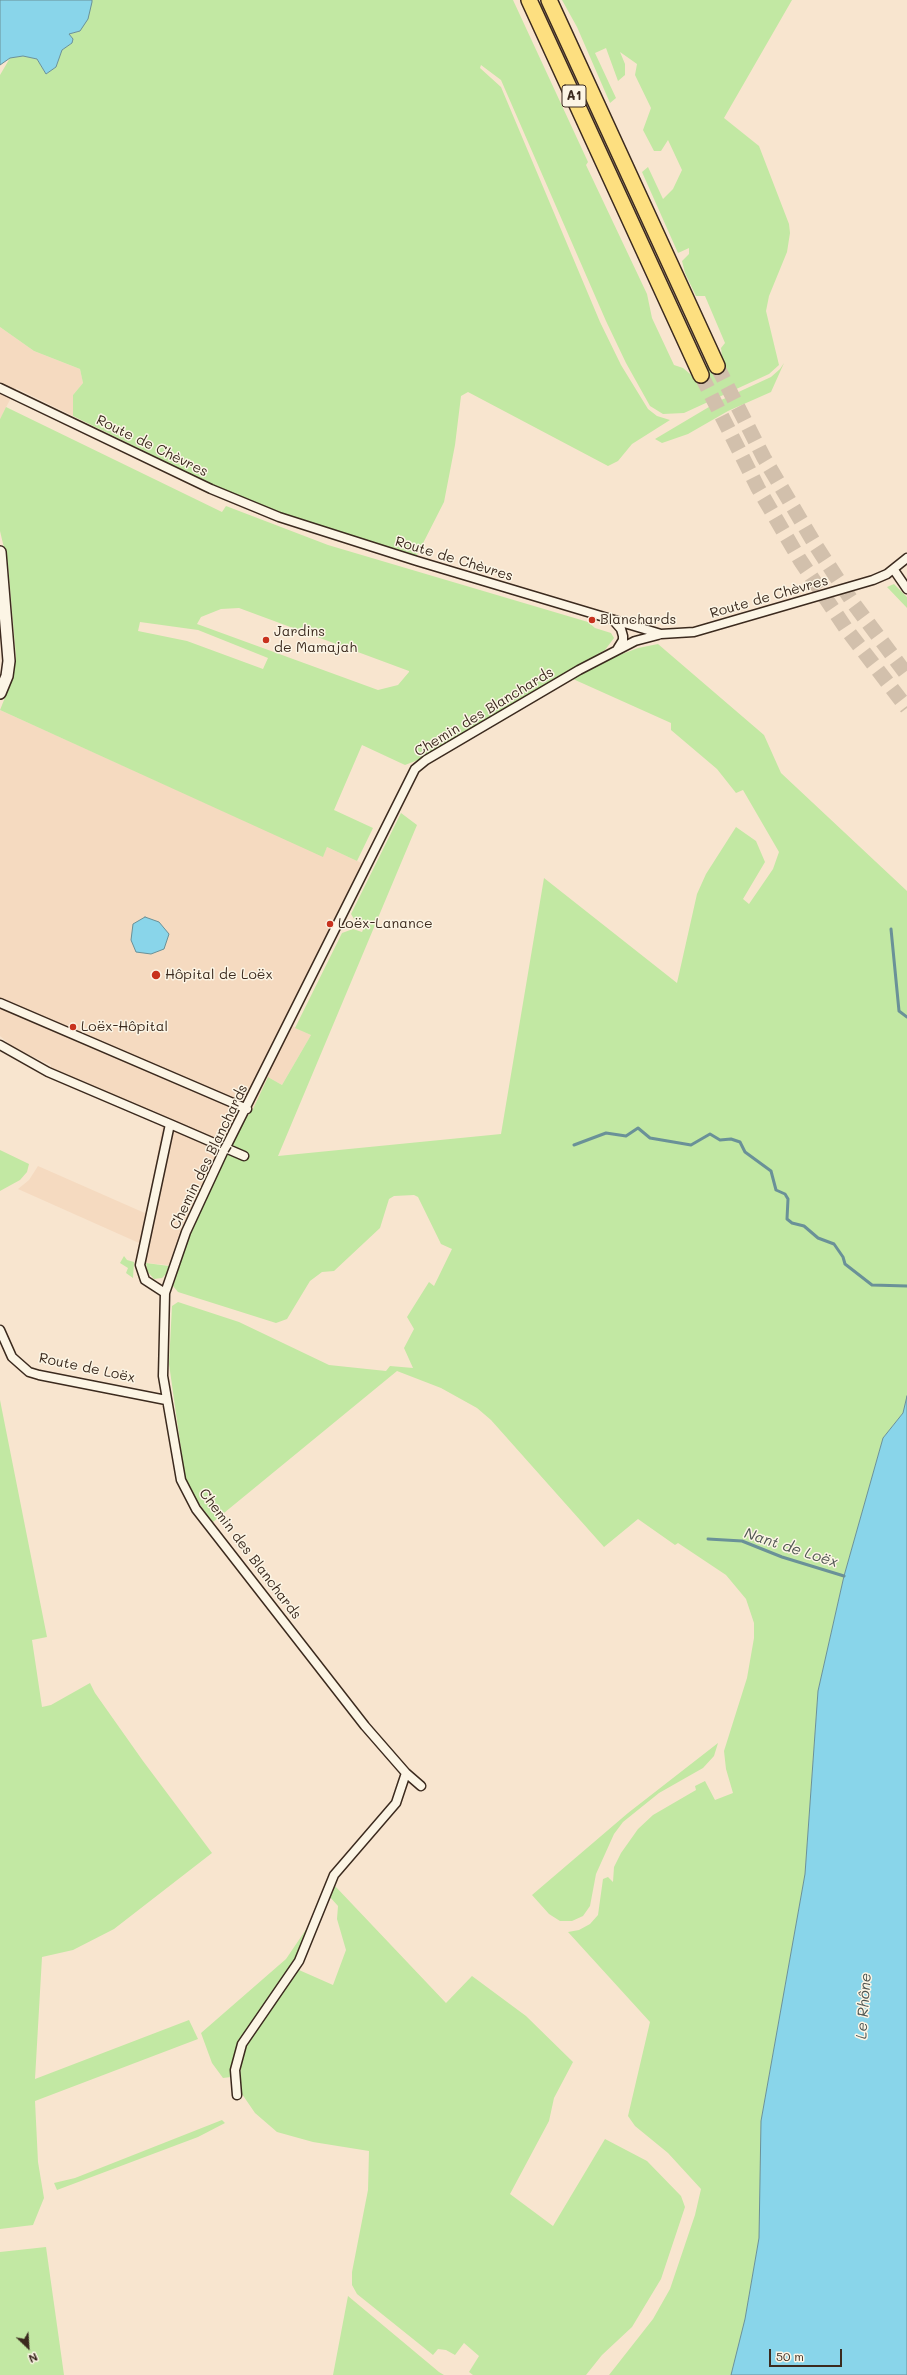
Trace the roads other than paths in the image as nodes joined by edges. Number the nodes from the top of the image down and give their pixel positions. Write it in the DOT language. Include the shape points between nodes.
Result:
graph roads {
  1 [pos="529,0"];
  2 [pos="549,0"];
  3 [pos="717,366"];
  4 [pos="701,375"];
  5 [pos="0,388"];
  6 [pos="0,552"];
  7 [pos="907,558"];
  8 [pos="894,570"];
  9 [pos="907,589"];
  10 [pos="614,621"];
  11 [pos="661,634"];
  12 [pos="614,651"];
  13 [pos="0,693"];
  14 [pos="0,1004"];
  15 [pos="0,1045"];
  16 [pos="247,1108"];
  17 [pos="170,1124"];
  18 [pos="244,1156"];
  19 [pos="165,1293"];
  20 [pos="0,1330"];
  21 [pos="166,1400"];
  22 [pos="406,1773"];
  23 [pos="421,1786"];
  24 [pos="237,2095"];
  1 -- 4 [label="highway, A1"];
  2 -- 3 [label="highway, A1"];
  5 -- 10 [label="street, Route de Chèvres" via="211,489 279,517"];
  6 -- 13 [label="street" via="9,661 7,676"];
  7 -- 8 [label="street, Route de Chèvres"];
  8 -- 9 [label="street"];
  8 -- 11 [label="street, Route de Chèvres" via="873,580 694,632"];
  10 -- 11 [label="street, Route de Chèvres"];
  10 -- 12 [label="street" via="621,629 623,640"];
  11 -- 12 [label="street, Chemin des Blanchards"];
  12 -- 16 [label="street, Chemin des Blanchards" via="426,760 415,769"];
  14 -- 16 [label="street"];
  15 -- 17 [label="street" via="48,1072"];
  16 -- 19 [label="street, Chemin des Blanchards" via="186,1232"];
  17 -- 18 [label="street"];
  17 -- 19 [label="street" via="140,1265 145,1280"];
  19 -- 21 [label="street, Chemin des Blanchards" via="162,1348"];
  20 -- 21 [label="street, Route de Loëx" via="12,1357 29,1372"];
  21 -- 22 [label="street, Chemin des Blanchards" via="177,1465 196,1509 365,1726"];
  22 -- 23 [label="street, Chemin des Blanchards"];
  22 -- 24 [label="street" via="396,1803 334,1875 298,1961 242,2044 235,2070"];
}
